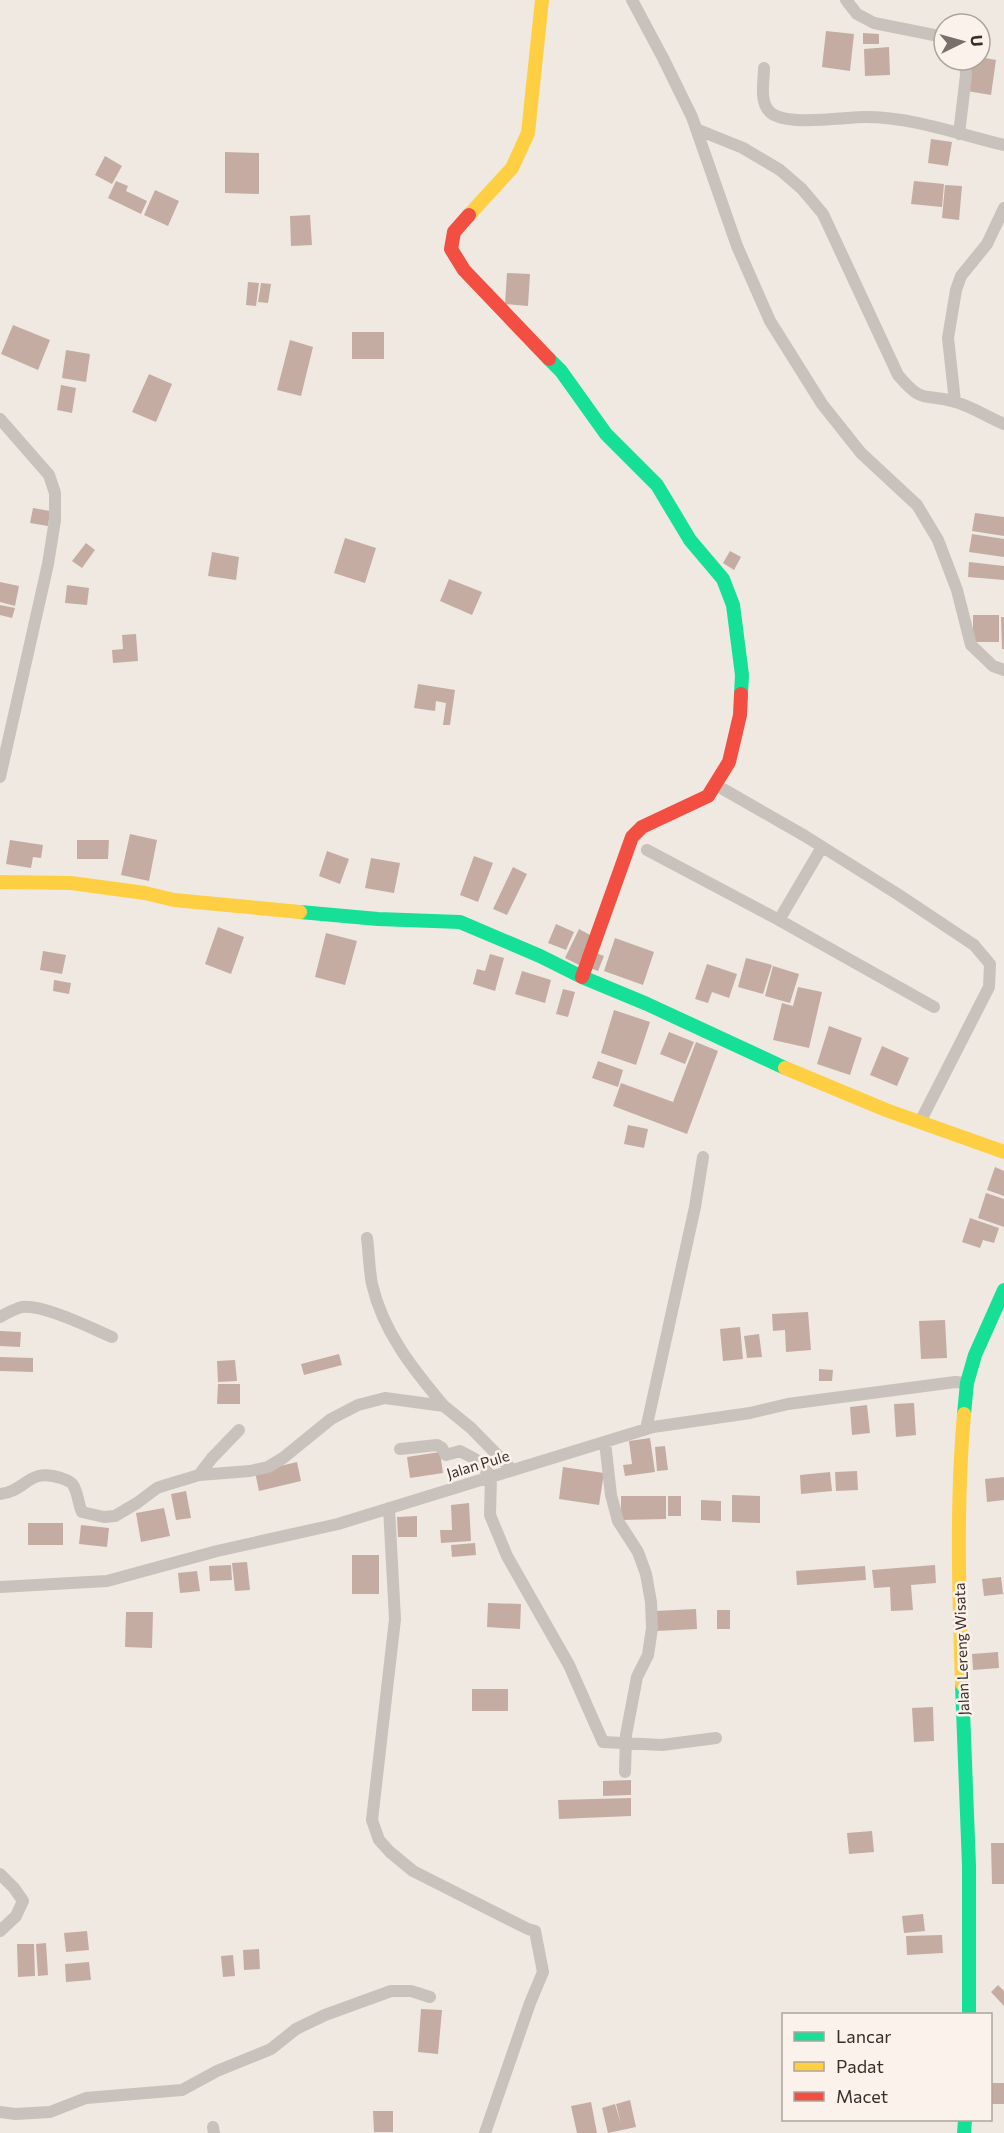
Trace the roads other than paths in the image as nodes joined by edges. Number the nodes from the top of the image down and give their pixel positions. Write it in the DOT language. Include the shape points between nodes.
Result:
graph roads {
  1 [pos="542,0"];
  2 [pos="632,0"];
  3 [pos="846,0"];
  4 [pos="932,35"];
  5 [pos="764,68"];
  6 [pos="966,72"];
  7 [pos="696,129"];
  8 [pos="959,134"];
  9 [pos="1004,145"];
  10 [pos="1004,208"];
  11 [pos="955,402"];
  12 [pos="0,418"];
  13 [pos="1004,424"];
  14 [pos="1004,669"];
  15 [pos="0,777"];
  16 [pos="723,789"];
  17 [pos="822,847"];
  18 [pos="647,850"];
  19 [pos="0,882"];
  20 [pos="779,920"];
  21 [pos="582,976"];
  22 [pos="934,1007"];
  23 [pos="920,1122"];
  24 [pos="1004,1152"];
  25 [pos="703,1156"];
  26 [pos="367,1238"];
  27 [pos="1004,1290"];
  28 [pos="0,1317"];
  29 [pos="112,1337"];
  30 [pos="967,1383"];
  31 [pos="444,1406"];
  32 [pos="646,1429"];
  33 [pos="239,1430"];
  34 [pos="605,1442"];
  35 [pos="400,1449"];
  36 [pos="512,1470"];
  37 [pos="199,1476"];
  38 [pos="491,1476"];
  39 [pos="0,1494"];
  40 [pos="389,1508"];
  41 [pos="0,1587"];
  42 [pos="716,1738"];
  43 [pos="626,1743"];
  44 [pos="625,1772"];
  45 [pos="0,1874"];
  46 [pos="0,1930"];
  47 [pos="430,1997"];
  48 [pos="969,2013"];
  49 [pos="0,2112"];
  50 [pos="485,2133"];
  1 -- 21 [label="street" via="528,133 512,168 454,232 451,249 464,270 561,371 606,434 657,485 690,540 723,579 734,604 742,675 740,715 729,762 708,796 642,827 632,837"];
  2 -- 7 [label="street"];
  3 -- 4 [label="street" via="857,14 874,23"];
  5 -- 8 [label="street" via="764,103 770,113 781,117 900,120"];
  6 -- 8 [label="street"];
  7 -- 11 [label="street" via="743,148 780,170 802,189 823,214 898,375 920,396"];
  7 -- 14 [label="street" via="737,246 770,321 822,404 861,453 917,505 938,540 957,590 971,645 993,666"];
  8 -- 9 [label="street"];
  10 -- 11 [label="street" via="987,244 961,276 956,290 948,338"];
  11 -- 13 [label="street"];
  12 -- 15 [label="street" via="49,475 55,493 55,520"];
  16 -- 17 [label="street"];
  17 -- 20 [label="street"];
  17 -- 23 [label="street" via="974,945 990,964 989,987"];
  18 -- 20 [label="street"];
  19 -- 21 [label="street" via="71,883 253,908 460,922"];
  20 -- 22 [label="street"];
  21 -- 23 [label="street" via="799,1074"];
  23 -- 24 [label="street"];
  25 -- 32 [label="street"];
  26 -- 31 [label="street" via="372,1284 387,1328 405,1359"];
  27 -- 30 [label="street, Jalan Lereng Wisata"];
  28 -- 29 [label="street" via="32,1307"];
  30 -- 32 [label="street, Jalan Pule" via="857,1394"];
  30 -- 48 [label="street, Jalan Lereng Wisata" via="959,1589 969,1866"];
  31 -- 36 [label="street"];
  31 -- 37 [label="street" via="385,1398 358,1405 331,1419 268,1467"];
  32 -- 34 [label="street, Jalan Pule"];
  33 -- 37 [label="street"];
  34 -- 36 [label="street, Jalan Pule"];
  34 -- 43 [label="street" via="618,1521 638,1552 651,1602 648,1655 637,1677"];
  35 -- 38 [label="street" via="437,1445 446,1455 460,1451 475,1459"];
  36 -- 38 [label="street, Jalan Pule"];
  37 -- 39 [label="street" via="157,1488 110,1517 82,1512 71,1482 51,1475 32,1477"];
  38 -- 40 [label="street, Jalan Pule"];
  38 -- 43 [label="street" via="490,1515 507,1556 569,1665 603,1742"];
  40 -- 41 [label="street, Jalan Pule" via="107,1581"];
  40 -- 50 [label="street" via="395,1619 372,1820 379,1840 413,1871 535,1931 540,1951 543,1972"];
  42 -- 43 [label="street"];
  43 -- 44 [label="street"];
  45 -- 46 [label="street" via="23,1901 16,1916"];
  47 -- 49 [label="street" via="411,1991 391,1991 325,2015 296,2029 271,2049 217,2070 182,2090 86,2098 50,2112"];
}
